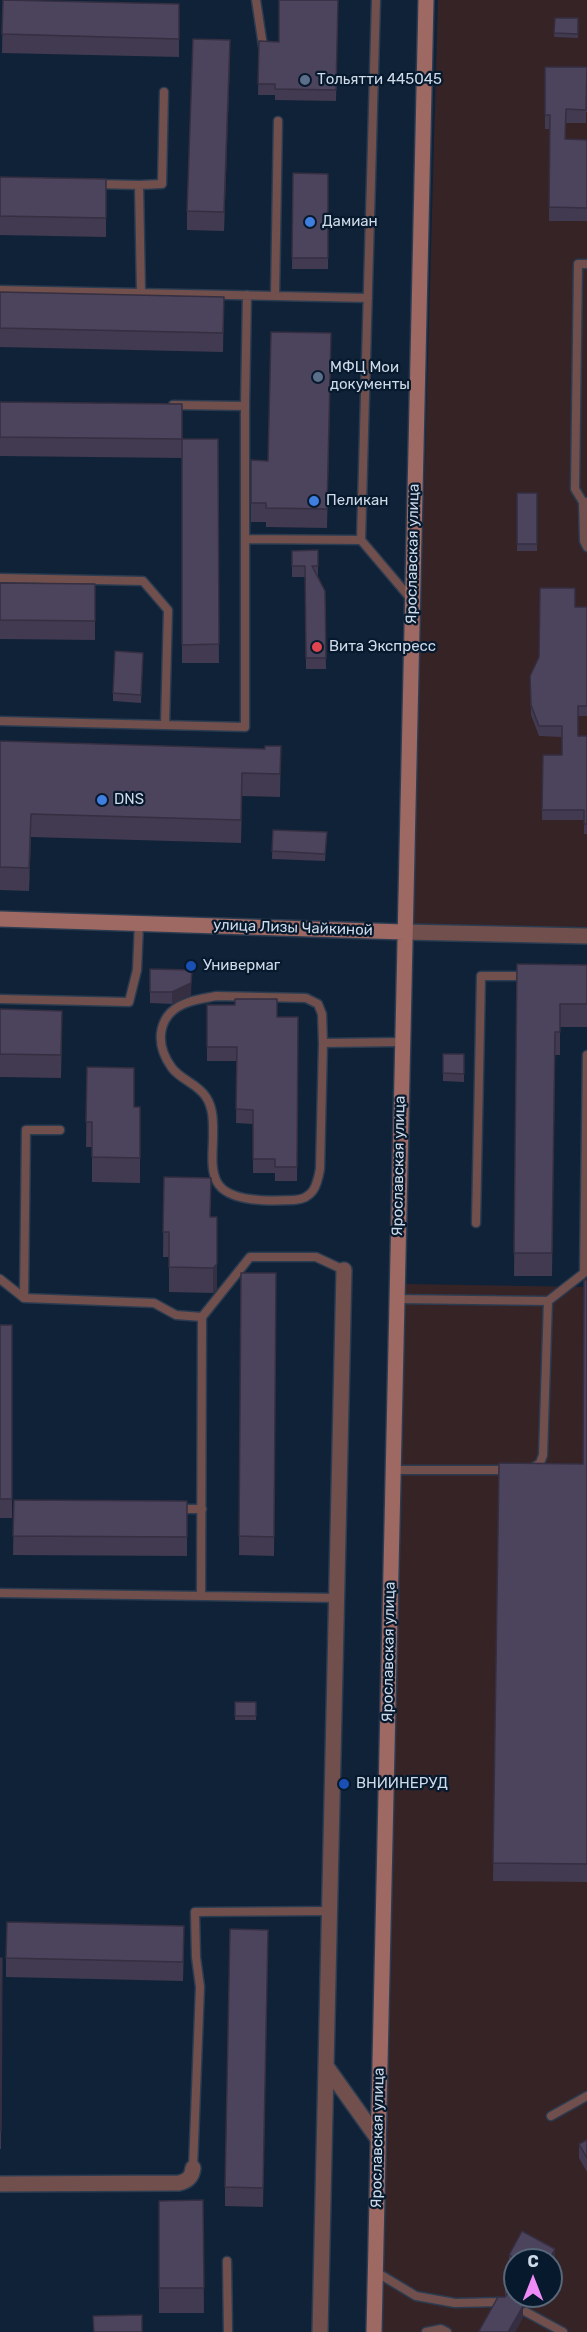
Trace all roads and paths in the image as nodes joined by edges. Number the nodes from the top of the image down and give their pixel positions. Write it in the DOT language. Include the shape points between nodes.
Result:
graph roads {
  1 [pos="250,0"];
  2 [pos="256,0"];
  3 [pos="376,0"];
  4 [pos="426,0"];
  5 [pos="263,46"];
  6 [pos="164,92"];
  7 [pos="278,121"];
  8 [pos="81,183"];
  9 [pos="139,185"];
  10 [pos="587,264"];
  11 [pos="0,290"];
  12 [pos="141,293"];
  13 [pos="247,296"];
  14 [pos="275,296"];
  15 [pos="368,298"];
  16 [pos="164,405"];
  17 [pos="245,406"];
  18 [pos="585,502"];
  19 [pos="245,539"];
  20 [pos="361,540"];
  21 [pos="587,547"];
  22 [pos="0,578"];
  23 [pos="412,600"];
  24 [pos="0,721"];
  25 [pos="165,725"];
  26 [pos="0,919"];
  27 [pos="139,924"];
  28 [pos="404,932"];
  29 [pos="587,936"];
  30 [pos="540,976"];
  31 [pos="0,999"];
  32 [pos="402,1042"];
  33 [pos="323,1043"];
  34 [pos="587,1054"];
  35 [pos="60,1130"];
  36 [pos="476,1223"];
  37 [pos="344,1270"];
  38 [pos="0,1279"];
  39 [pos="24,1298"];
  40 [pos="396,1299"];
  41 [pos="548,1301"];
  42 [pos="202,1317"];
  43 [pos="393,1470"];
  44 [pos="167,1509"];
  45 [pos="202,1509"];
  46 [pos="0,1593"];
  47 [pos="201,1596"];
  48 [pos="338,1598"];
  49 [pos="330,1911"];
  50 [pos="326,2066"];
  51 [pos="587,2096"];
  52 [pos="551,2116"];
  53 [pos="378,2139"];
  54 [pos="193,2168"];
  55 [pos="0,2184"];
  56 [pos="228,2260"];
  57 [pos="376,2272"];
  58 [pos="502,2302"];
  59 [pos="526,2312"];
  60 [pos="228,2332"];
  61 [pos="320,2332"];
  62 [pos="374,2332"];
  63 [pos="426,2332"];
  64 [pos="447,2332"];
  65 [pos="563,2332"];
  1 -- 2 [label="lane"];
  2 -- 5 [label="lane"];
  3 -- 15 [label="lane"];
  4 -- 23 [label="main road, Ярославская улица"];
  6 -- 9 [label="lane" via="162,184"];
  7 -- 14 [label="lane"];
  8 -- 9 [label="lane"];
  9 -- 12 [label="lane"];
  10 -- 18 [label="lane" via="578,264 575,489"];
  11 -- 12 [label="lane"];
  12 -- 13 [label="lane"];
  13 -- 14 [label="lane"];
  13 -- 17 [label="lane"];
  14 -- 15 [label="lane"];
  15 -- 20 [label="lane"];
  16 -- 17 [label="lane"];
  17 -- 19 [label="lane"];
  18 -- 21 [label="lane"];
  19 -- 20 [label="lane"];
  19 -- 25 [label="lane" via="245,727"];
  20 -- 23 [label="lane"];
  22 -- 25 [label="lane" via="143,581 168,610"];
  23 -- 28 [label="main road, Ярославская улица"];
  24 -- 25 [label="lane"];
  26 -- 27 [label="main road, улица Лизы Чайкиной"];
  27 -- 28 [label="main road, улица Лизы Чайкиной"];
  27 -- 31 [label="lane" via="137,970 129,1002"];
  28 -- 29 [label="street, улица Лизы Чайкиной"];
  28 -- 32 [label="main road, Ярославская улица"];
  30 -- 36 [label="lane" via="481,976"];
  32 -- 33 [label="lane"];
  32 -- 40 [label="main road, Ярославская улица"];
  33 -- 33 [label="lane" via="322,1014 318,1004 306,998 216,996 187,1002 168,1015 160,1029 161,1045 172,1068 207,1097 213,1118 212,1166 217,1183 228,1193 242,1198 296,1200 309,1196 317,1185"];
  34 -- 41 [label="lane" via="584,1272"];
  35 -- 39 [label="lane" via="26,1130"];
  37 -- 42 [label="lane" via="316,1257 250,1257"];
  37 -- 48 [label="street"];
  38 -- 39 [label="lane"];
  39 -- 42 [label="lane" via="154,1303 176,1315"];
  40 -- 41 [label="lane"];
  40 -- 43 [label="main road, Ярославская улица"];
  41 -- 43 [label="lane" via="540,1463 529,1470"];
  42 -- 45 [label="lane"];
  43 -- 53 [label="main road, Ярославская улица"];
  44 -- 45 [label="lane"];
  45 -- 47 [label="lane"];
  46 -- 47 [label="lane"];
  47 -- 48 [label="lane"];
  48 -- 49 [label="street"];
  49 -- 50 [label="street"];
  49 -- 54 [label="lane" via="195,1912 200,1987"];
  50 -- 53 [label="street"];
  50 -- 61 [label="street"];
  51 -- 52 [label="lane"];
  53 -- 57 [label="main road, Ярославская улица"];
  54 -- 55 [label="street" via="186,2182 178,2183"];
  56 -- 60 [label="lane"];
  57 -- 58 [label="lane" via="416,2296 455,2303"];
  57 -- 62 [label="main road, Ярославская улица"];
  59 -- 65 [label="lane"];
  63 -- 64 [label="lane" via="441,2328"];
}
